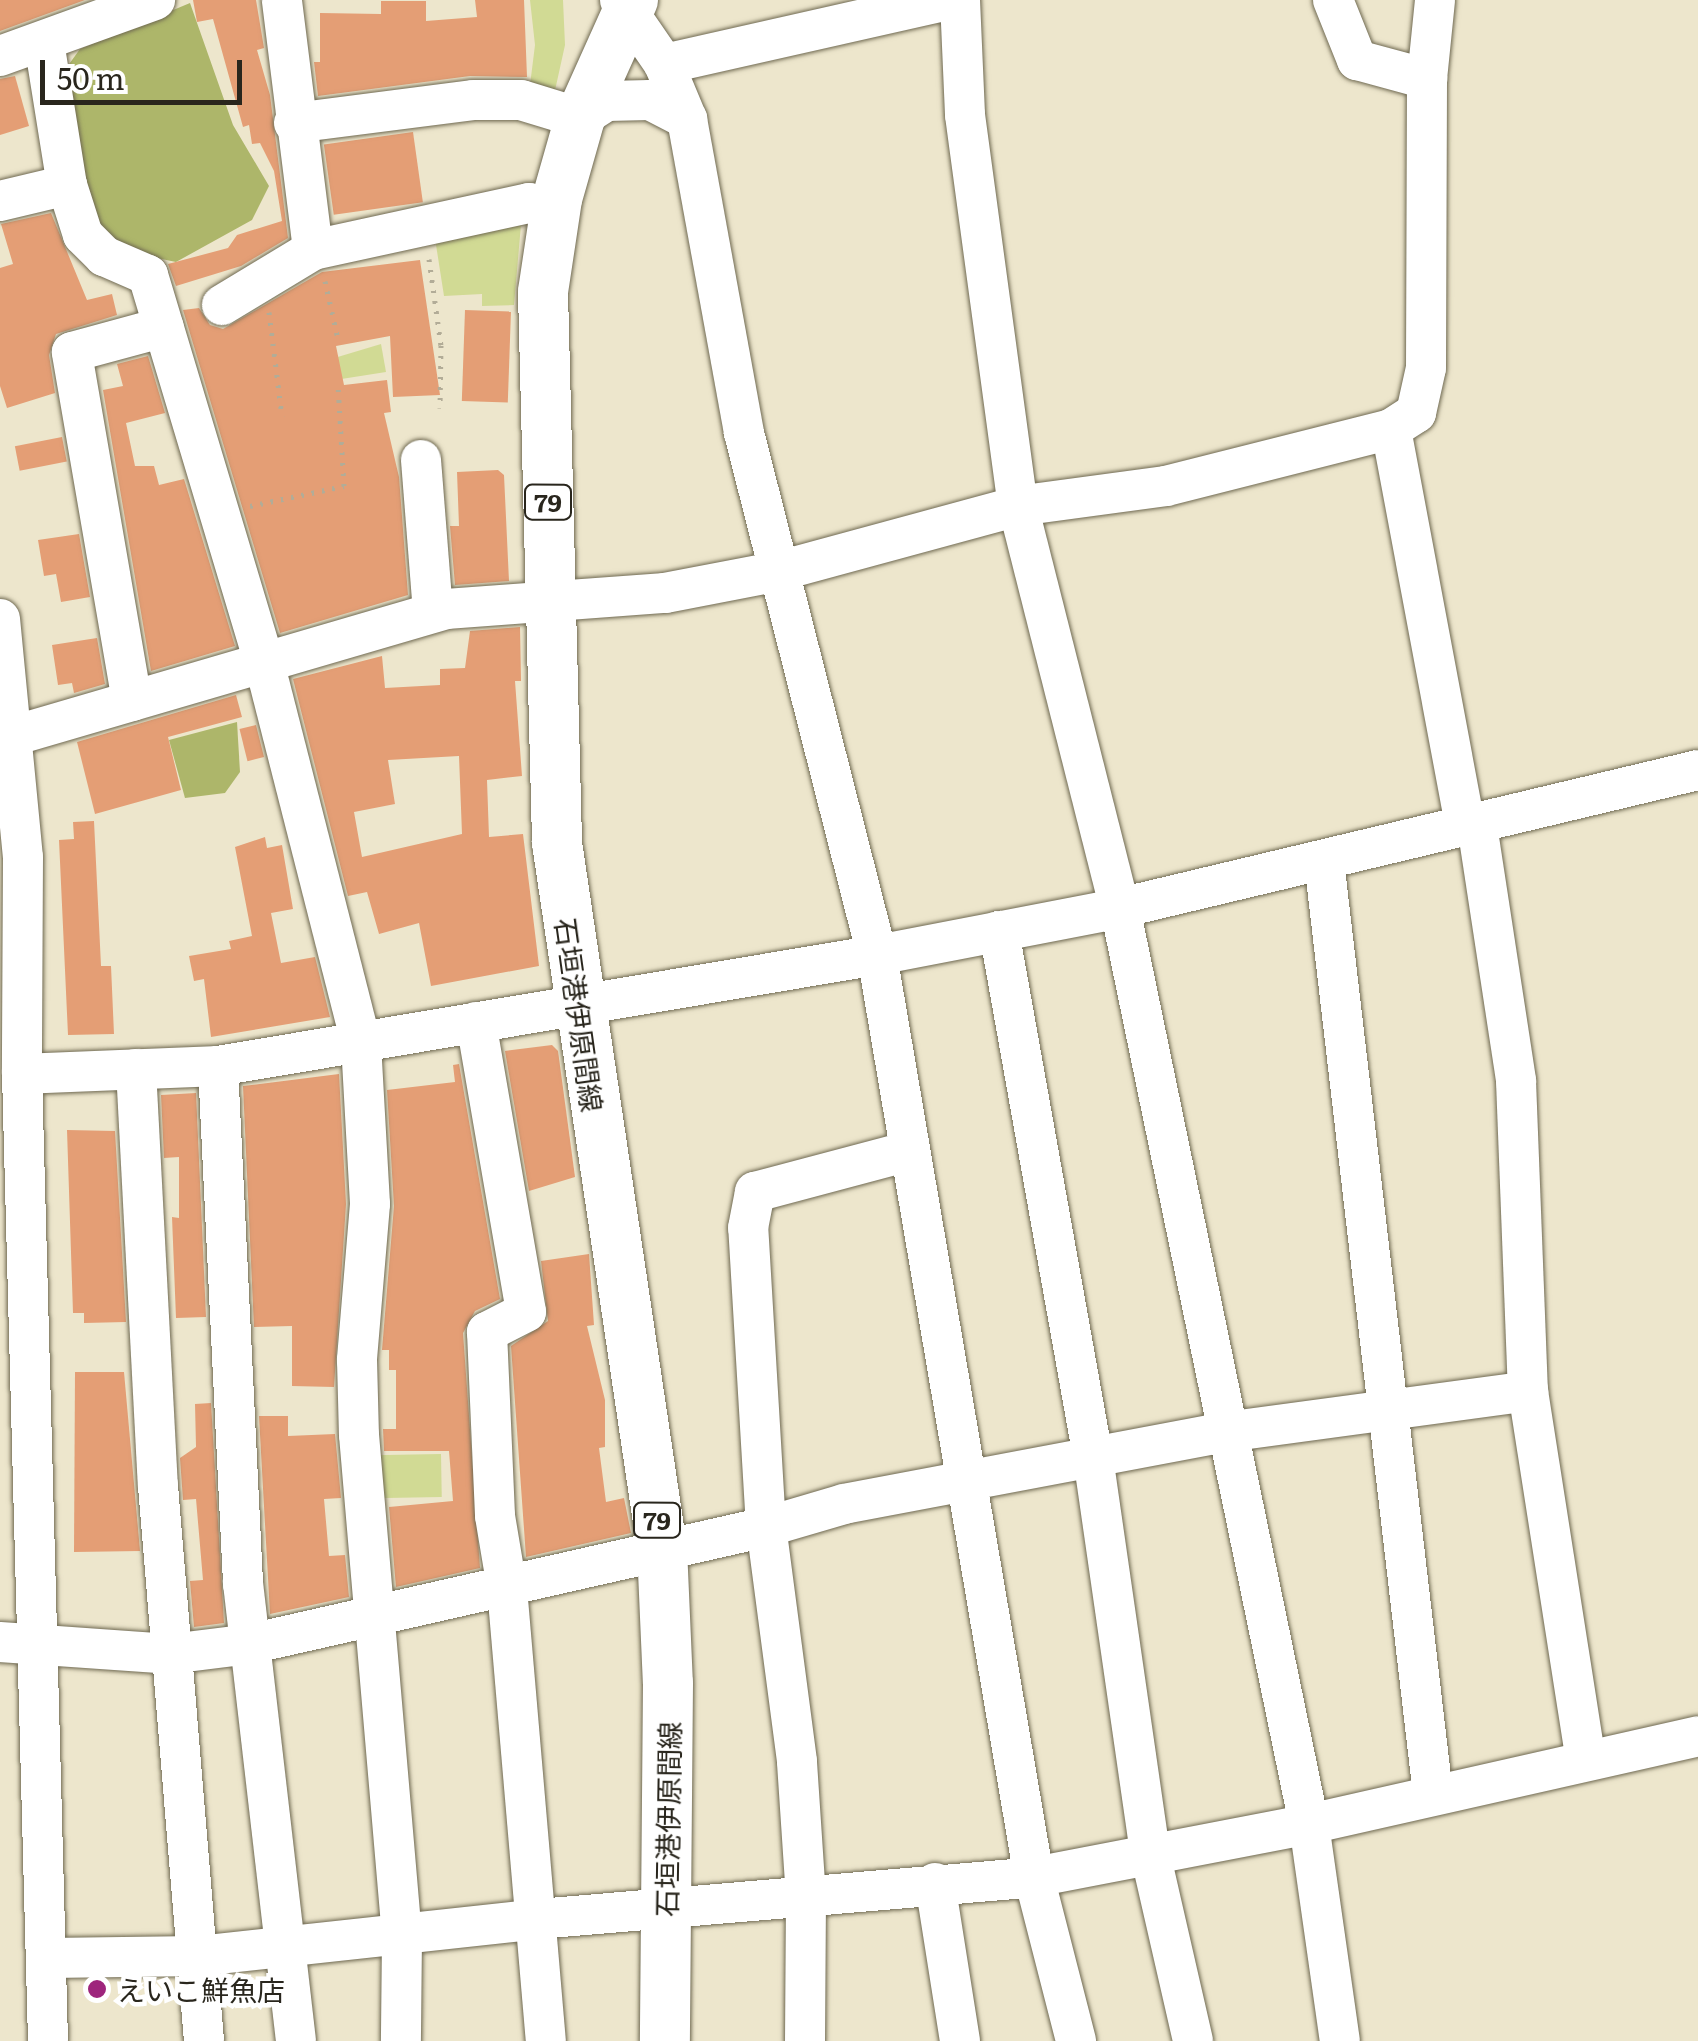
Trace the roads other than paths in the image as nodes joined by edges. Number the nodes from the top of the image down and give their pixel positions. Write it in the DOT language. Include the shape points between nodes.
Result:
graph roads {
  1 [pos="155,0"];
  2 [pos="282,0"];
  3 [pos="949,0"];
  4 [pos="960,0"];
  5 [pos="1333,0"];
  6 [pos="1434,0"];
  7 [pos="627,4"];
  8 [pos="44,42"];
  9 [pos="0,56"];
  10 [pos="664,64"];
  11 [pos="1428,79"];
  12 [pos="580,118"];
  13 [pos="687,119"];
  14 [pos="294,123"];
  15 [pos="67,185"];
  16 [pos="0,201"];
  17 [pos="556,210"];
  18 [pos="316,250"];
  19 [pos="222,305"];
  20 [pos="164,327"];
  21 [pos="1391,429"];
  22 [pos="421,460"];
  23 [pos="1018,506"];
  24 [pos="779,571"];
  25 [pos="550,604"];
  26 [pos="433,612"];
  27 [pos="0,619"];
  28 [pos="263,658"];
  29 [pos="132,700"];
  30 [pos="16,735"];
  31 [pos="1698,770"];
  32 [pos="1472,827"];
  33 [pos="1324,861"];
  34 [pos="1120,908"];
  35 [pos="999,932"];
  36 [pos="878,955"];
  37 [pos="578,1004"];
  38 [pos="476,1022"];
  39 [pos="362,1042"];
  40 [pos="218,1066"];
  41 [pos="136,1070"];
  42 [pos="22,1074"];
  43 [pos="910,1151"];
  44 [pos="1528,1391"];
  45 [pos="1386,1411"];
  46 [pos="1226,1432"];
  47 [pos="1093,1457"];
  48 [pos="968,1481"];
  49 [pos="766,1528"];
  50 [pos="662,1548"];
  51 [pos="507,1588"];
  52 [pos="373,1617"];
  53 [pos="0,1642"];
  54 [pos="41,1642"];
  55 [pos="250,1644"];
  56 [pos="170,1654"];
  57 [pos="1698,1736"];
  58 [pos="1585,1756"];
  59 [pos="1433,1794"];
  60 [pos="1309,1824"];
  61 [pos="1150,1854"];
  62 [pos="1034,1877"];
  63 [pos="935,1883"];
  64 [pos="806,1898"];
  65 [pos="666,1910"];
  66 [pos="538,1918"];
  67 [pos="402,1936"];
  68 [pos="288,1943"];
  69 [pos="199,1956"];
  70 [pos="48,1958"];
  71 [pos="48,2041"];
  72 [pos="204,2041"];
  73 [pos="296,2041"];
  74 [pos="400,2041"];
  75 [pos="546,2041"];
  76 [pos="665,2041"];
  77 [pos="805,2041"];
  78 [pos="960,2041"];
  79 [pos="1076,2041"];
  80 [pos="1193,2041"];
  81 [pos="1340,2041"];
  1 -- 8 [label="street"];
  2 -- 14 [label="street"];
  3 -- 10 [label="street"];
  4 -- 23 [label="street" via="965,115"];
  5 -- 11 [label="street" via="1356,60"];
  6 -- 11 [label="street"];
  7 -- 10 [label="street"];
  7 -- 12 [label="main road, 石垣港伊原間線 / 79"];
  8 -- 9 [label="street"];
  8 -- 15 [label="street"];
  10 -- 13 [label="street"];
  11 -- 21 [label="street" via="1426,368 1416,413"];
  12 -- 13 [label="street" via="622,98 650,100"];
  12 -- 14 [label="street" via="520,100 473,100"];
  12 -- 17 [label="main road, 石垣港伊原間線 / 79"];
  13 -- 24 [label="street" via="744,433"];
  14 -- 18 [label="street"];
  15 -- 16 [label="street"];
  15 -- 20 [label="street" via="84,235 104,256 148,275"];
  17 -- 18 [label="street" via="529,203"];
  17 -- 25 [label="main road, 石垣港伊原間線 / 79" via="542,292"];
  18 -- 19 [label="street"];
  20 -- 28 [label="street"];
  20 -- 29 [label="street" via="72,352"];
  21 -- 23 [label="street" via="1166,486"];
  21 -- 32 [label="street"];
  22 -- 26 [label="street"];
  23 -- 24 [label="street"];
  23 -- 34 [label="street"];
  24 -- 25 [label="street"];
  24 -- 36 [label="street"];
  25 -- 26 [label="street"];
  25 -- 37 [label="main road, 石垣港伊原間線 / 79" via="557,844"];
  26 -- 28 [label="street"];
  27 -- 30 [label="street"];
  28 -- 29 [label="street"];
  28 -- 39 [label="street"];
  29 -- 30 [label="street"];
  30 -- 42 [label="street"];
  31 -- 32 [label="street"];
  32 -- 33 [label="street"];
  32 -- 44 [label="street" via="1516,1080"];
  33 -- 34 [label="street"];
  33 -- 45 [label="street"];
  34 -- 35 [label="street"];
  34 -- 46 [label="street"];
  35 -- 36 [label="street"];
  35 -- 47 [label="street"];
  36 -- 37 [label="street"];
  36 -- 43 [label="street"];
  37 -- 38 [label="street"];
  37 -- 50 [label="main road, 石垣港伊原間線 / 79"];
  38 -- 39 [label="street"];
  38 -- 51 [label="street" via="526,1312 487,1332 495,1516"];
  39 -- 40 [label="street"];
  39 -- 52 [label="street" via="370,1204 357,1360"];
  40 -- 41 [label="street"];
  40 -- 55 [label="street"];
  41 -- 42 [label="street"];
  41 -- 56 [label="street"];
  42 -- 54 [label="street"];
  43 -- 48 [label="street"];
  43 -- 49 [label="street" via="755,1192 748,1228"];
  44 -- 45 [label="street"];
  44 -- 58 [label="street"];
  45 -- 46 [label="street"];
  45 -- 59 [label="street"];
  46 -- 47 [label="street"];
  46 -- 60 [label="street"];
  47 -- 48 [label="street"];
  47 -- 61 [label="street"];
  48 -- 49 [label="street" via="844,1504"];
  48 -- 62 [label="street"];
  49 -- 50 [label="street"];
  49 -- 64 [label="street" via="797,1761"];
  50 -- 51 [label="street"];
  50 -- 65 [label="main road, 石垣港伊原間線 / 79"];
  51 -- 52 [label="street"];
  51 -- 66 [label="street"];
  52 -- 55 [label="street"];
  52 -- 67 [label="street"];
  53 -- 54 [label="street"];
  54 -- 56 [label="street"];
  54 -- 70 [label="street"];
  55 -- 56 [label="street"];
  55 -- 68 [label="street"];
  56 -- 69 [label="street"];
  57 -- 58 [label="street"];
  58 -- 59 [label="street"];
  59 -- 60 [label="street"];
  60 -- 61 [label="street"];
  60 -- 81 [label="street"];
  61 -- 62 [label="street"];
  61 -- 80 [label="street"];
  62 -- 63 [label="street"];
  62 -- 79 [label="street"];
  63 -- 64 [label="street"];
  63 -- 78 [label="street"];
  64 -- 65 [label="street"];
  64 -- 77 [label="street"];
  65 -- 66 [label="street"];
  65 -- 76 [label="main road, 石垣港伊原間線 / 79"];
  66 -- 67 [label="street"];
  66 -- 75 [label="street"];
  67 -- 68 [label="street"];
  67 -- 74 [label="street"];
  68 -- 69 [label="street"];
  68 -- 73 [label="street"];
  69 -- 70 [label="street"];
  69 -- 72 [label="street"];
  70 -- 71 [label="street"];
}
